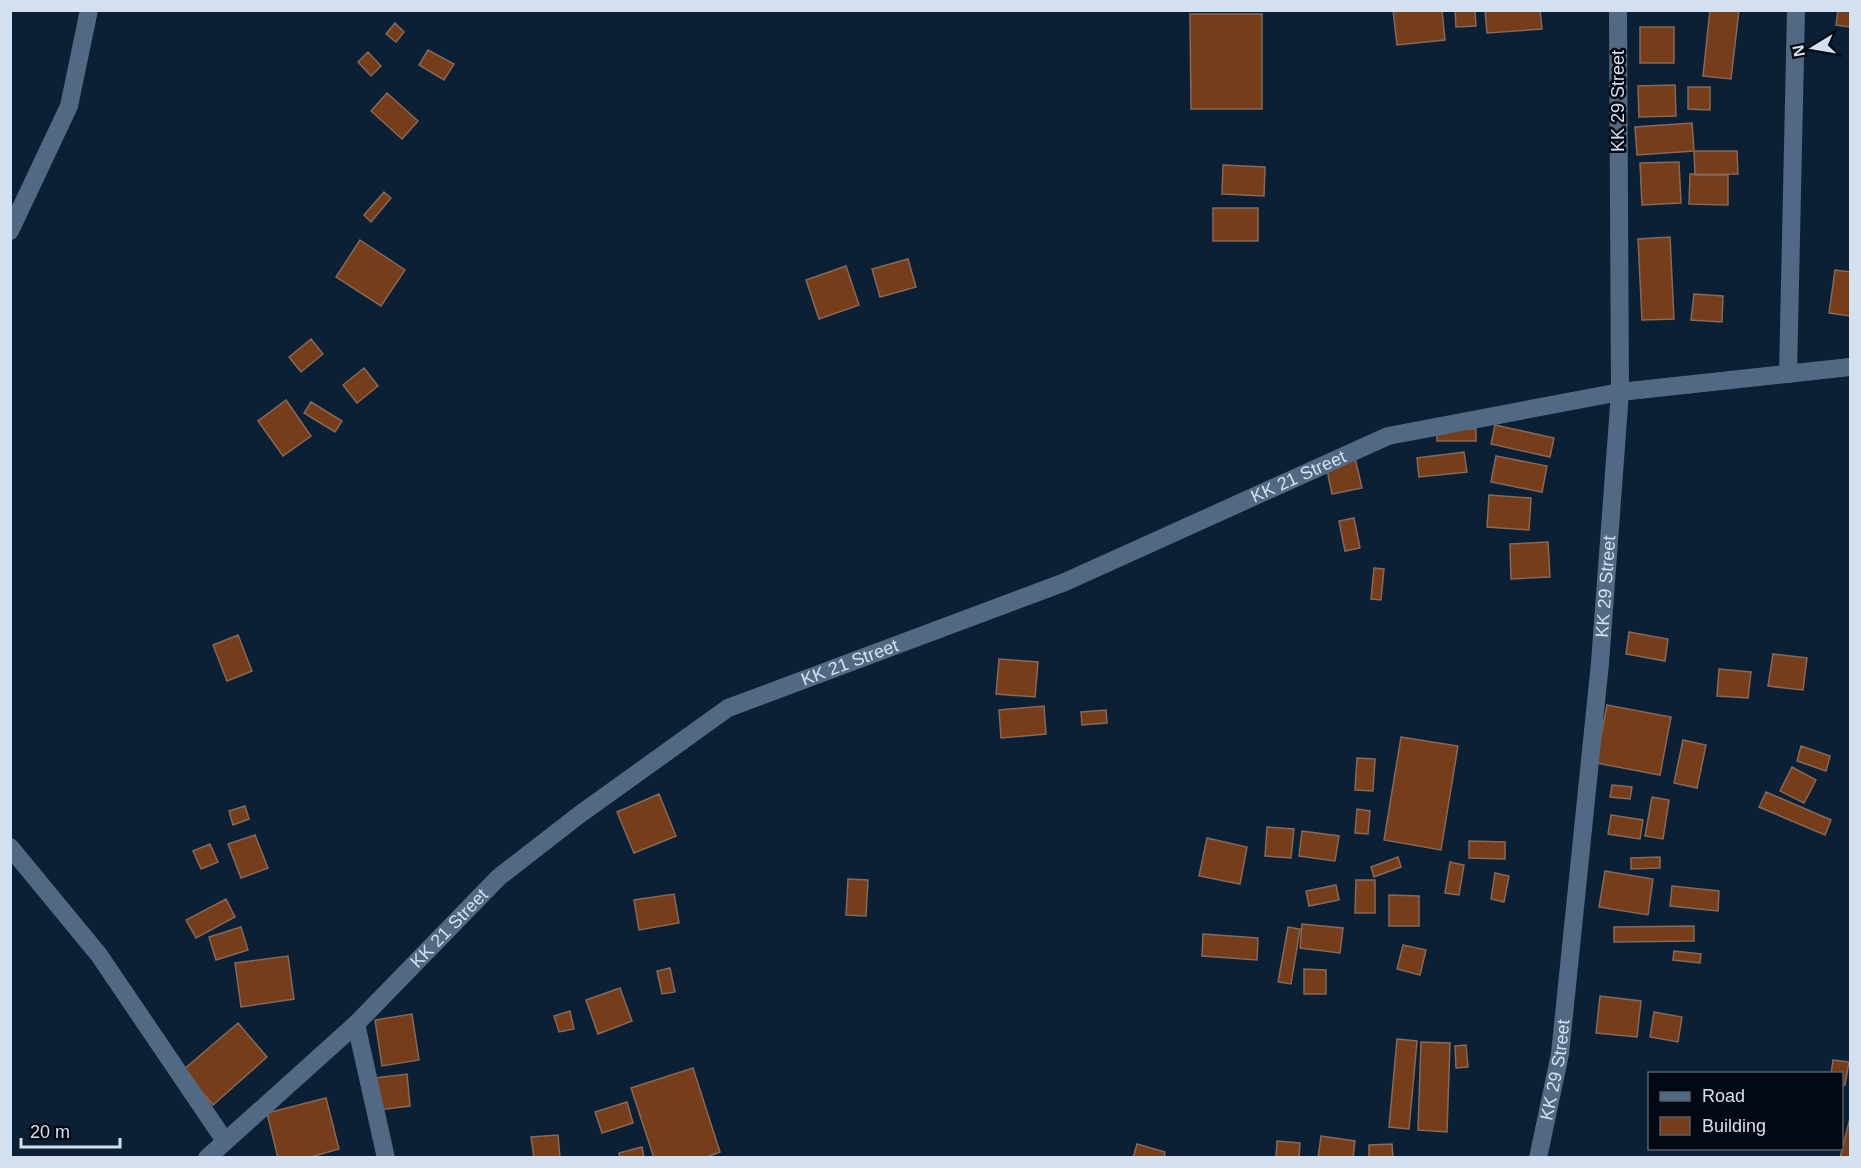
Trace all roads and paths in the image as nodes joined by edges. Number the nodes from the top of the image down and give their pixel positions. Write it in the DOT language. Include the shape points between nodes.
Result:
graph roads {
  1 [pos="88,10"];
  2 [pos="1618,10"];
  3 [pos="1796,10"];
  4 [pos="10,231"];
  5 [pos="1851,366"];
  6 [pos="1788,374"];
  7 [pos="1620,392"];
  8 [pos="10,848"];
  9 [pos="356,1024"];
  10 [pos="225,1141"];
  11 [pos="207,1158"];
  12 [pos="386,1158"];
  13 [pos="1538,1158"];
  1 -- 4 [label="street" via="69,106"];
  2 -- 7 [label="street, KK 29 Street"];
  3 -- 6 [label="street"];
  5 -- 6 [label="street, KK 21 Street"];
  6 -- 7 [label="street, KK 21 Street"];
  7 -- 9 [label="street, KK 21 Street" via="1388,436 1065,582 728,708 500,877"];
  7 -- 13 [label="street, KK 29 Street" via="1600,663 1560,1054"];
  8 -- 10 [label="street" via="99,955"];
  9 -- 10 [label="street, KK 21 Street"];
  9 -- 12 [label="street"];
  10 -- 11 [label="street, KK 21 Street"];
}
